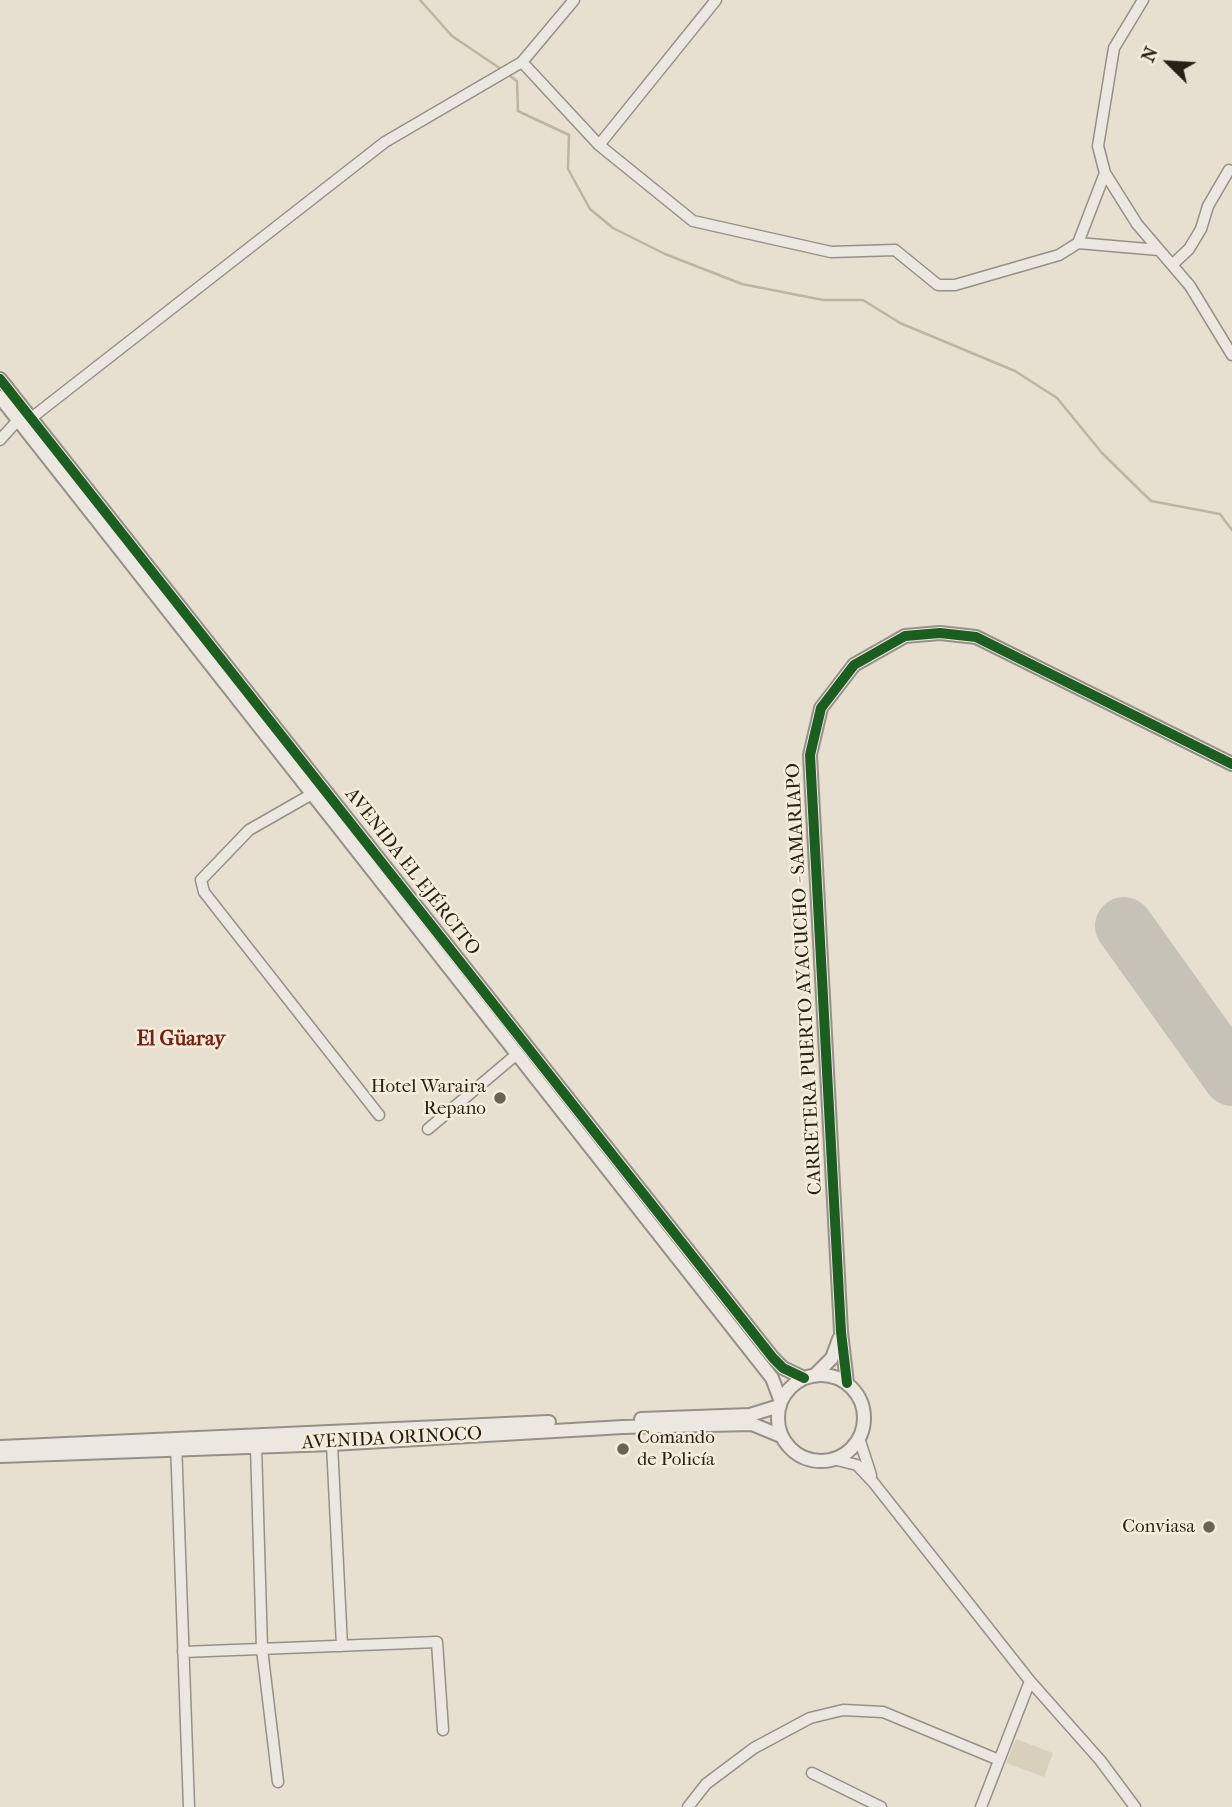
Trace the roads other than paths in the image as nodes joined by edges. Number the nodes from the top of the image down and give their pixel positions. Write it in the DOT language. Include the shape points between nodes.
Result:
graph roads {
  1 [pos="574,0"];
  2 [pos="716,0"];
  3 [pos="1143,0"];
  4 [pos="522,62"];
  5 [pos="599,145"];
  6 [pos="1229,170"];
  7 [pos="1105,173"];
  8 [pos="1078,243"];
  9 [pos="1159,250"];
  10 [pos="1172,265"];
  11 [pos="1232,355"];
  12 [pos="0,379"];
  13 [pos="0,397"];
  14 [pos="24,420"];
  15 [pos="0,440"];
  16 [pos="1232,764"];
  17 [pos="312,793"];
  18 [pos="517,1054"];
  19 [pos="379,1115"];
  20 [pos="428,1129"];
  21 [pos="841,1332"];
  22 [pos="809,1376"];
  23 [pos="847,1383"];
  24 [pos="780,1404"];
  25 [pos="781,1436"];
  26 [pos="859,1438"];
  27 [pos="176,1443"];
  28 [pos="332,1444"];
  29 [pos="256,1446"];
  30 [pos="0,1447"];
  31 [pos="0,1457"];
  32 [pos="833,1460"];
  33 [pos="873,1482"];
  34 [pos="342,1646"];
  35 [pos="262,1649"];
  36 [pos="183,1652"];
  37 [pos="1030,1681"];
  38 [pos="443,1730"];
  39 [pos="999,1760"];
  40 [pos="812,1773"];
  41 [pos="278,1782"];
  42 [pos="867,1804"];
  43 [pos="189,1807"];
  44 [pos="688,1807"];
  45 [pos="881,1807"];
  46 [pos="981,1807"];
  47 [pos="1135,1807"];
  1 -- 4 [label="street"];
  2 -- 5 [label="street"];
  3 -- 7 [label="street" via="1114,48 1098,146"];
  4 -- 5 [label="street"];
  4 -- 14 [label="street" via="385,142"];
  5 -- 8 [label="street" via="693,221 831,252 895,250 938,285 955,285 1059,255"];
  6 -- 10 [label="street" via="1208,206 1201,229"];
  7 -- 8 [label="street"];
  7 -- 9 [label="street" via="1137,225"];
  8 -- 9 [label="street"];
  9 -- 10 [label="street"];
  10 -- 11 [label="street"];
  12 -- 14 [label="street, AVENIDA EL EJÉRCITO"];
  13 -- 14 [label="street, AVENIDA EL EJÉRCITO"];
  14 -- 15 [label="street"];
  14 -- 17 [label="street, AVENIDA EL EJÉRCITO"];
  14 -- 22 [label="street, AVENIDA EL EJÉRCITO" via="773,1358 783,1368"];
  16 -- 21 [label="street, CARRETERA PUERTO AYACUCHO - SAMARIAPO" via="976,637 905,636 854,665 821,708 810,755"];
  17 -- 18 [label="street, AVENIDA EL EJÉRCITO"];
  17 -- 19 [label="street" via="249,830 201,880 204,892"];
  18 -- 20 [label="street"];
  18 -- 24 [label="street, AVENIDA EL EJÉRCITO" via="772,1378"];
  21 -- 22 [label="street, CARRETERA PUERTO AYACUCHO - SAMARIAPO" via="836,1351"];
  21 -- 23 [label="street, CARRETERA PUERTO AYACUCHO - SAMARIAPO"];
  22 -- 23 [label="street" via="826,1375"];
  22 -- 24 [label="street" via="790,1388"];
  23 -- 26 [label="street" via="863,1408"];
  24 -- 25 [label="street"];
  24 -- 27 [label="street, AVENIDA ORINOCO" via="750,1415"];
  25 -- 28 [label="street, AVENIDA ORINOCO" via="752,1424"];
  25 -- 32 [label="street" via="797,1455"];
  26 -- 32 [label="street"];
  26 -- 33 [label="street"];
  27 -- 29 [label="street, AVENIDA ORINOCO"];
  27 -- 30 [label="street, AVENIDA ORINOCO"];
  27 -- 31 [label="street, AVENIDA ORINOCO"];
  27 -- 36 [label="street"];
  28 -- 29 [label="street, AVENIDA ORINOCO"];
  28 -- 34 [label="street"];
  29 -- 35 [label="street"];
  32 -- 33 [label="street" via="857,1465"];
  33 -- 37 [label="street"];
  34 -- 35 [label="street"];
  34 -- 38 [label="street" via="437,1642"];
  35 -- 36 [label="street"];
  35 -- 41 [label="street"];
  36 -- 43 [label="street"];
  37 -- 39 [label="street"];
  37 -- 47 [label="street"];
  39 -- 44 [label="street" via="883,1712 843,1710 810,1718 754,1748 706,1784"];
  39 -- 46 [label="street"];
  40 -- 42 [label="street"];
  42 -- 45 [label="street"];
}
